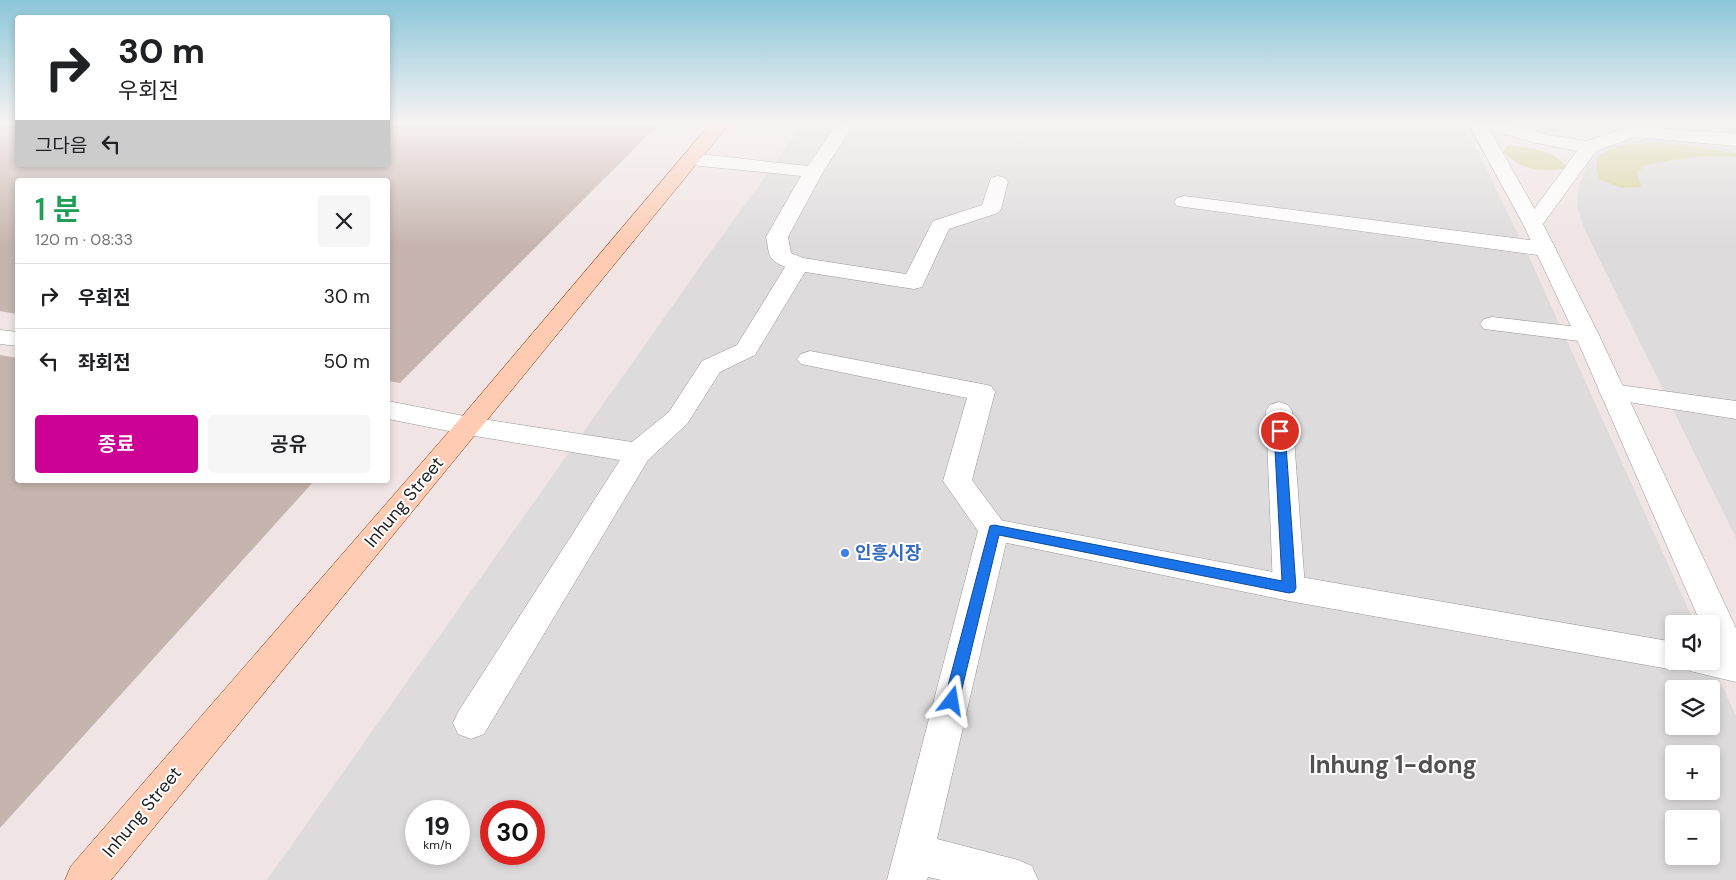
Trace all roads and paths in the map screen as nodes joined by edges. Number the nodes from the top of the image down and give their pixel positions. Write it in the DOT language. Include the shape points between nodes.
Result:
graph roads {
  1 [pos="687,164"];
  2 [pos="739,164"];
  3 [pos="818,164"];
  4 [pos="1500,164"];
  5 [pos="1577,164"];
  6 [pos="813,172"];
  7 [pos="998,182"];
  8 [pos="1184,202"];
  9 [pos="1533,224"];
  10 [pos="1545,250"];
  11 [pos="798,264"];
  12 [pos="1492,324"];
  13 [pos="1587,336"];
  14 [pos="0,337"];
  15 [pos="15,340"];
  16 [pos="810,359"];
  17 [pos="1612,392"];
  18 [pos="390,410"];
  19 [pos="1736,410"];
  20 [pos="1278,411"];
  21 [pos="468,426"];
  22 [pos="638,453"];
  23 [pos="994,530"];
  24 [pos="1289,588"];
  25 [pos="1665,654"];
  26 [pos="1720,664"];
  27 [pos="1736,666"];
  28 [pos="471,723"];
  29 [pos="910,867"];
  30 [pos="85,880"];
  31 [pos="1018,880"];
  1 -- 21 [label="main road, Inhung Street"];
  2 -- 6 [label="street"];
  3 -- 6 [label="street"];
  4 -- 9 [label="street"];
  5 -- 9 [label="street"];
  6 -- 11 [label="street" via="777,237 782,257"];
  7 -- 11 [label="street" via="991,209 940,225 914,282"];
  8 -- 10 [label="street"];
  9 -- 10 [label="street"];
  10 -- 13 [label="street"];
  11 -- 22 [label="street" via="746,350 711,367 678,418"];
  12 -- 13 [label="street"];
  13 -- 17 [label="street"];
  14 -- 15 [label="street"];
  16 -- 23 [label="street" via="982,392 957,481"];
  17 -- 19 [label="street"];
  17 -- 27 [label="street"];
  18 -- 21 [label="street"];
  20 -- 24 [label="street"];
  21 -- 22 [label="street"];
  21 -- 30 [label="main road, Inhung Street"];
  22 -- 28 [label="street"];
  23 -- 24 [label="street"];
  23 -- 29 [label="street"];
  24 -- 25 [label="street"];
  26 -- 27 [label="street"];
  29 -- 31 [label="street"];
}
